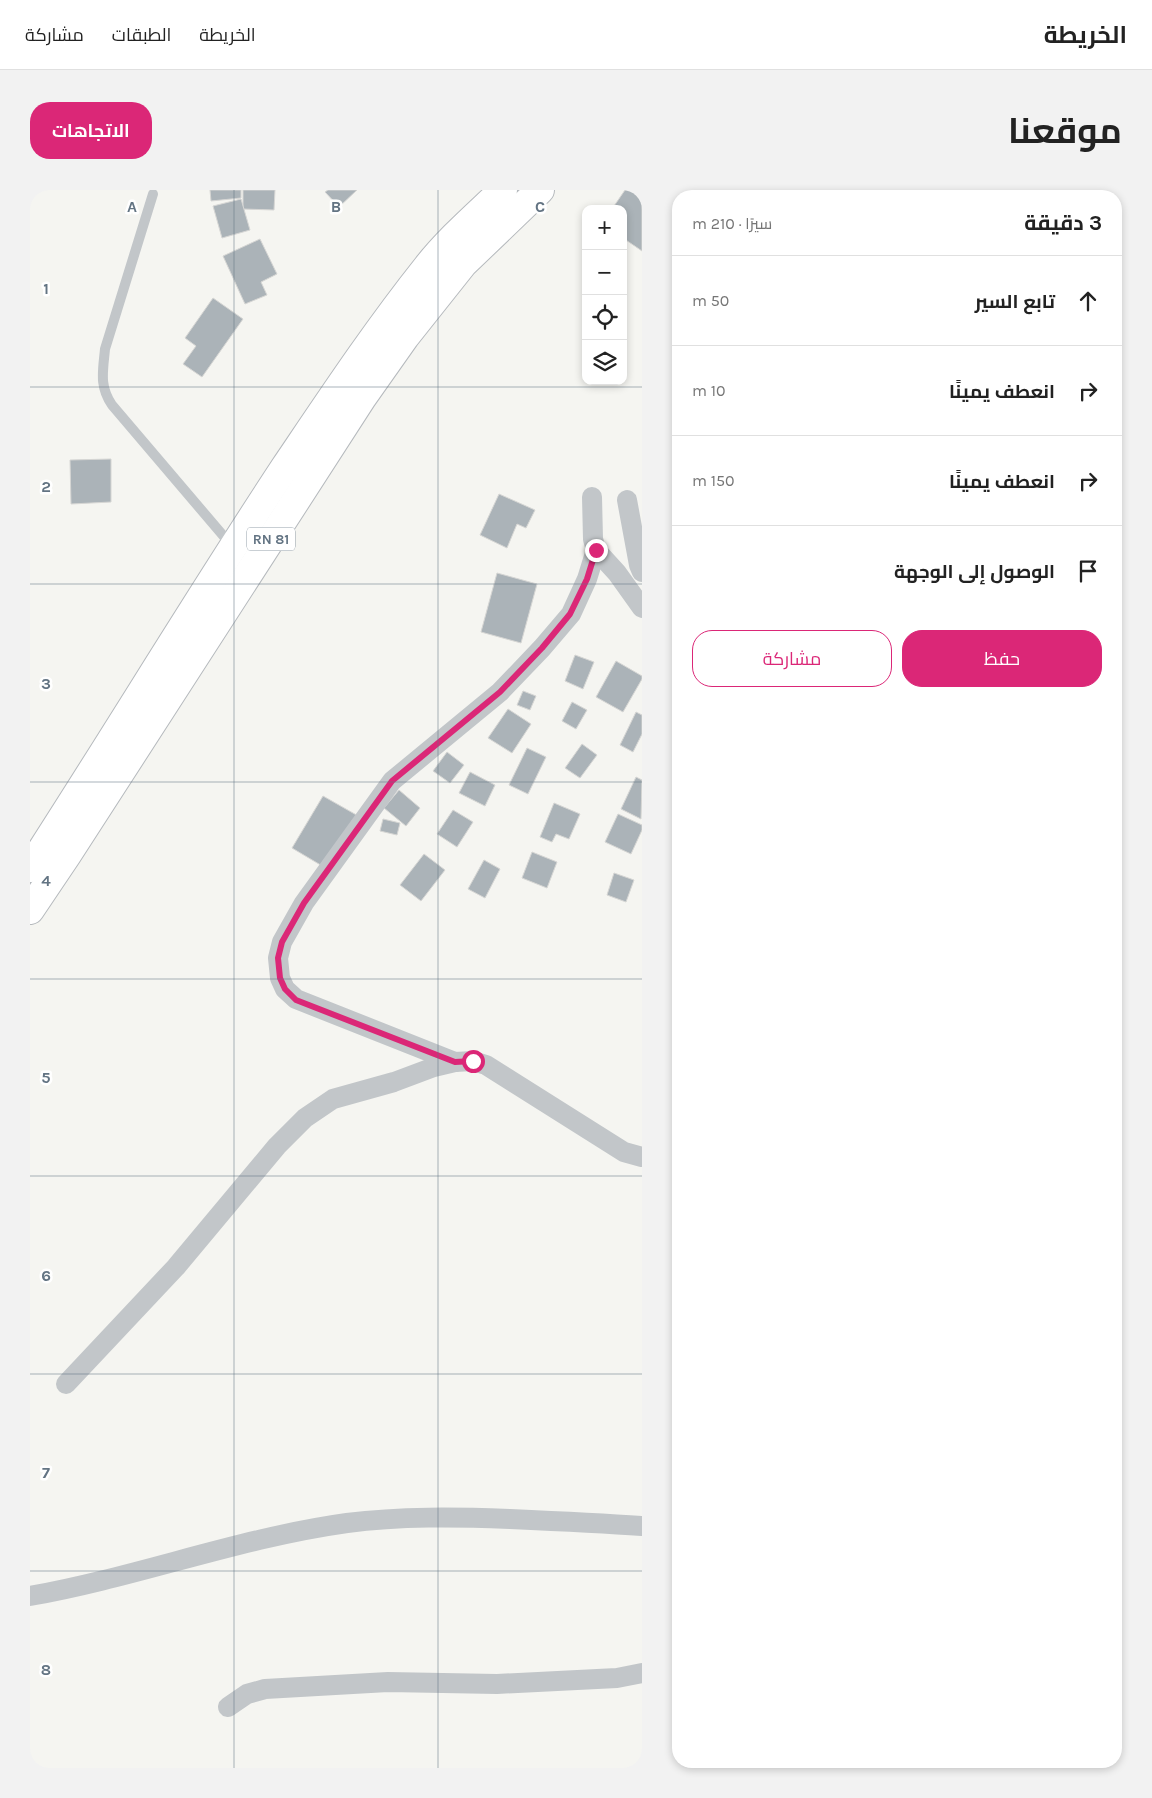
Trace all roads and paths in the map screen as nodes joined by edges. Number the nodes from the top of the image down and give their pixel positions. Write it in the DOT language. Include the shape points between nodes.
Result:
graph roads {
  1 [pos="503,190"];
  2 [pos="540,190"];
  3 [pos="153,194"];
  4 [pos="592,497"];
  5 [pos="627,500"];
  6 [pos="232,547"];
  7 [pos="596,550"];
  8 [pos="642,572"];
  9 [pos="642,608"];
  10 [pos="30,868"];
  11 [pos="30,910"];
  12 [pos="455,1062"];
  13 [pos="642,1157"];
  14 [pos="66,1384"];
  15 [pos="642,1526"];
  16 [pos="30,1596"];
  17 [pos="642,1673"];
  18 [pos="228,1707"];
  1 -- 6 [label="main road, RN 81" via="456,234 422,273 346,376"];
  2 -- 11 [label="main road, RN 81" via="463,264 405,337 362,398"];
  3 -- 6 [label="lane" via="105,349 104,394"];
  4 -- 7 [label="street"];
  5 -- 8 [label="street"];
  6 -- 10 [label="main road, RN 81"];
  7 -- 9 [label="street"];
  7 -- 12 [label="street" via="587,579 570,614 500,692 392,781 304,903 282,942 278,958 280,978 296,1000"];
  12 -- 13 [label="street" via="473,1061 486,1065 624,1152"];
  12 -- 14 [label="street" via="333,1099 304,1118 176,1267"];
  15 -- 16 [label="street" via="468,1518 348,1523 286,1534"];
  17 -- 18 [label="street" via="617,1678 506,1683 388,1682 265,1689 246,1694"];
}
